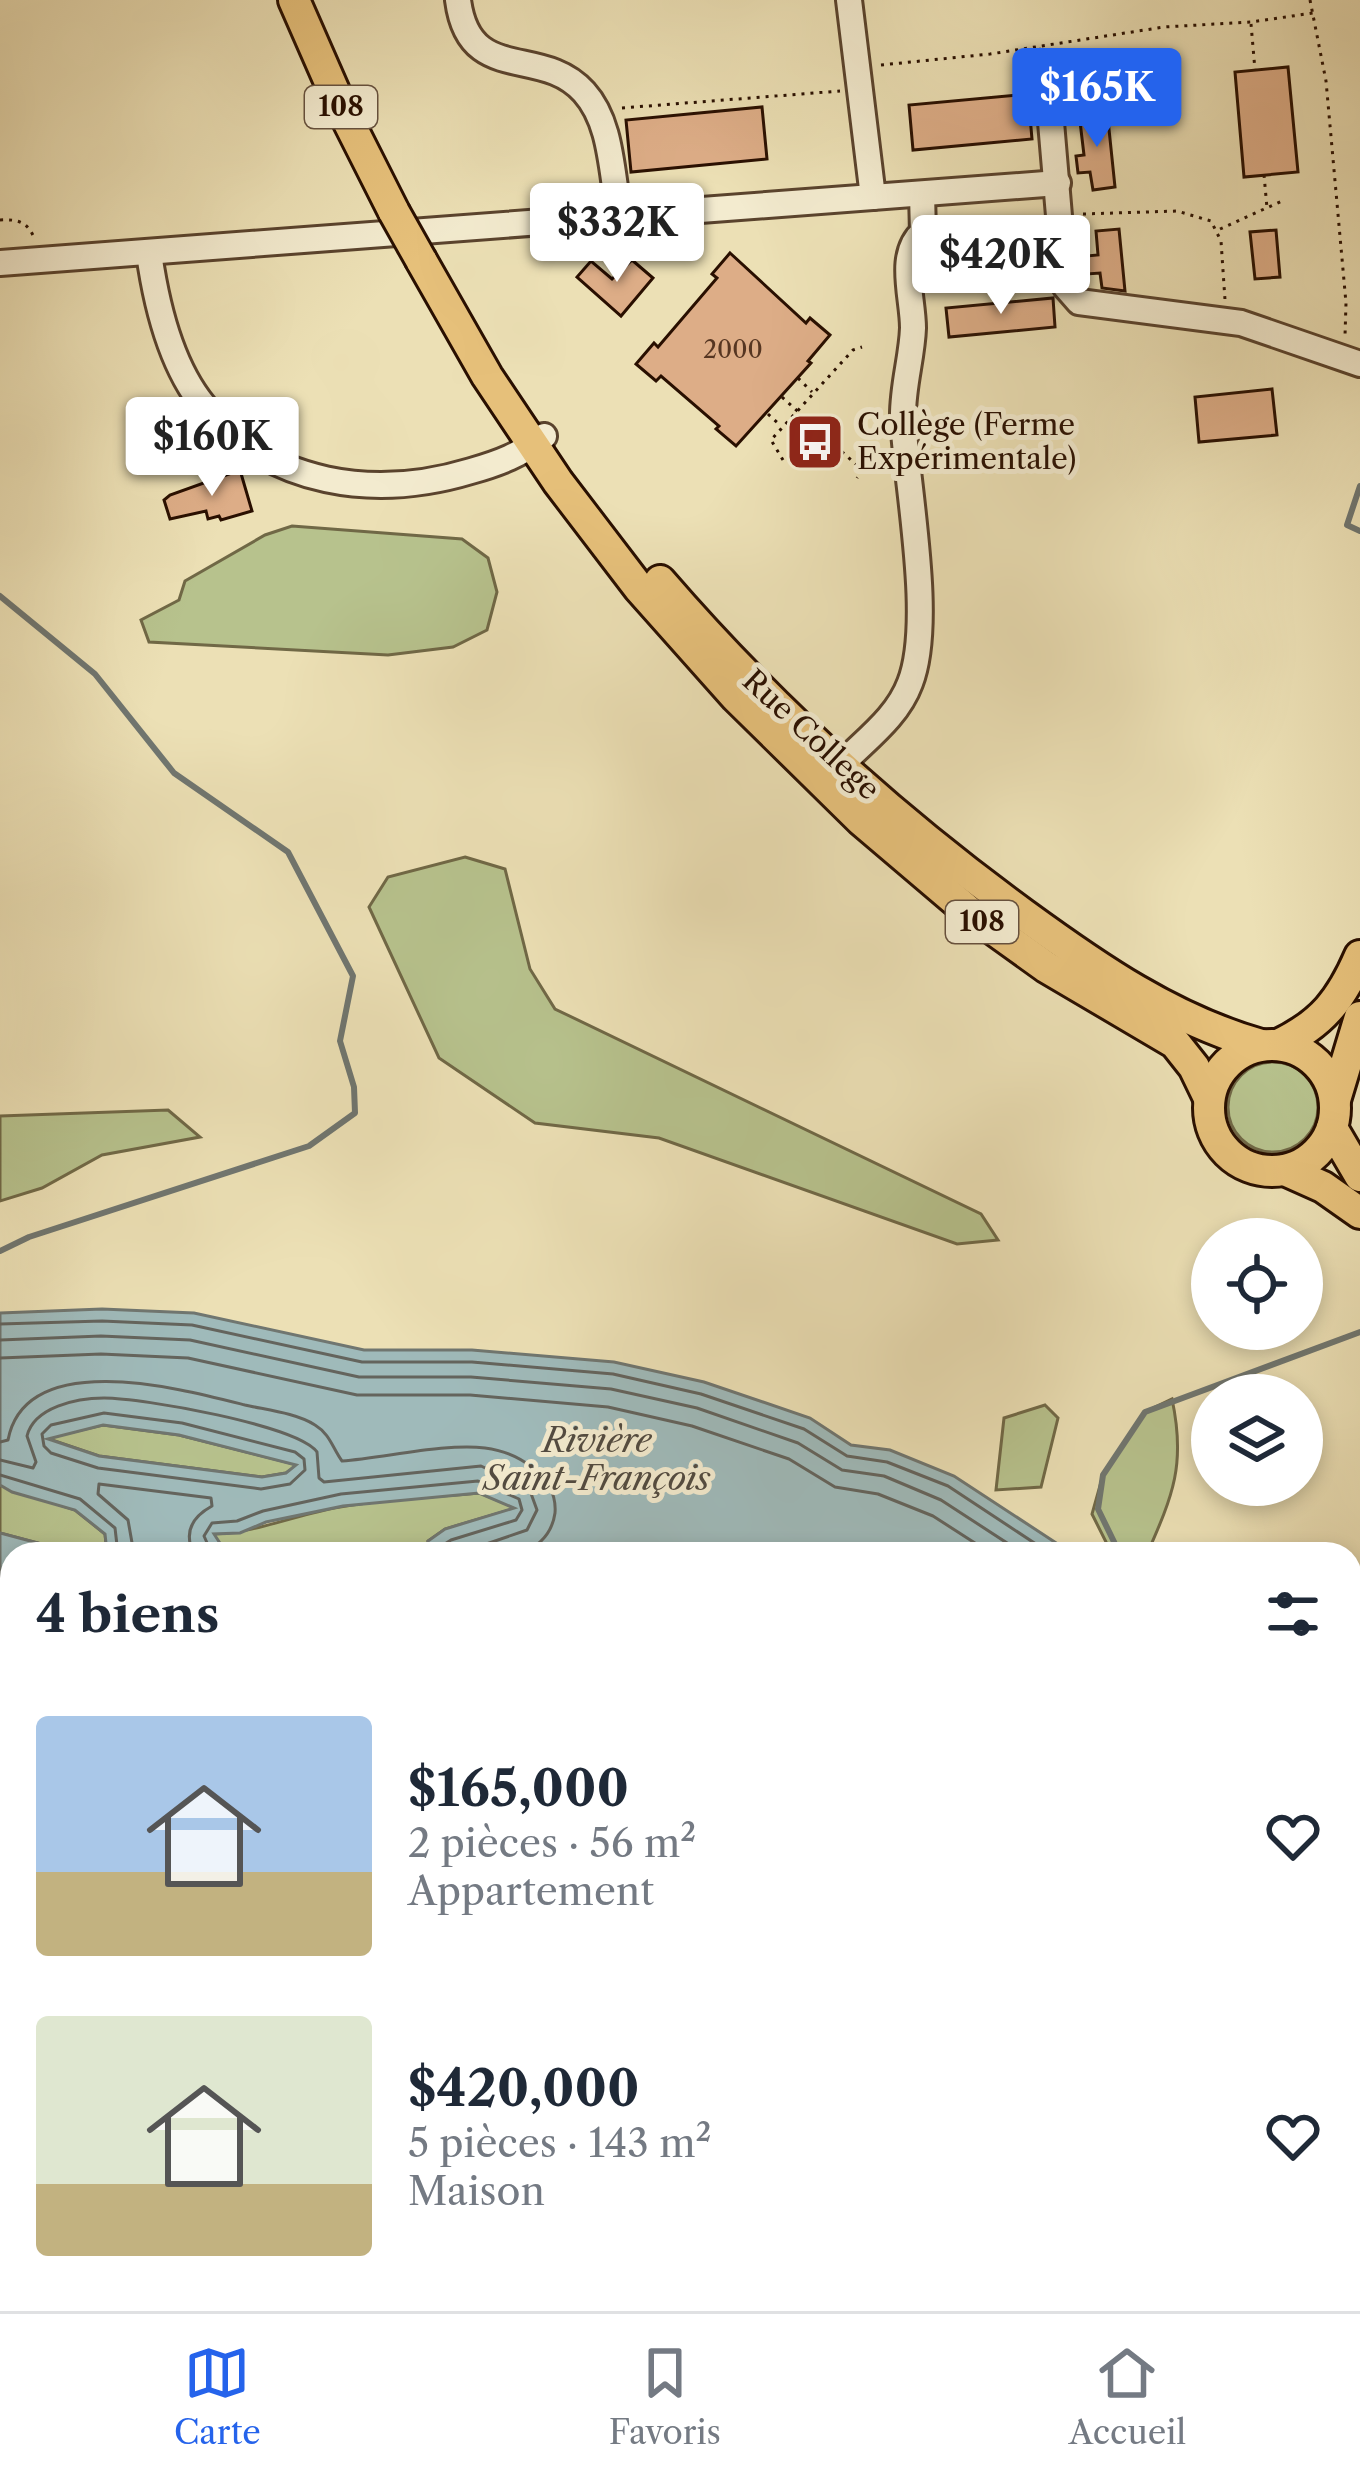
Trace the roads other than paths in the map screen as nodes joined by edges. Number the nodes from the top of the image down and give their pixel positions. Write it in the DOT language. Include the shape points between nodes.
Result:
graph roads {
  1 [pos="295,0"];
  2 [pos="458,0"];
  3 [pos="849,0"];
  4 [pos="1048,87"];
  5 [pos="1058,183"];
  6 [pos="922,194"];
  7 [pos="873,197"];
  8 [pos="620,217"];
  9 [pos="148,253"];
  10 [pos="0,263"];
  11 [pos="1349,359"];
  12 [pos="538,441"];
  13 [pos="840,766"];
  14 [pos="1360,956"];
  15 [pos="1360,1016"];
  16 [pos="1270,1045"];
  17 [pos="1210,1098"];
  18 [pos="1333,1114"];
  19 [pos="1285,1170"];
  20 [pos="1360,1175"];
  21 [pos="1360,1213"];
  1 -- 12 [label="main road, Rue College / 108, bridge" via="394,212"];
  2 -- 8 [label="lane" via="474,44 572,80 588,97 602,120"];
  3 -- 7 [label="lane"];
  4 -- 5 [label="lane"];
  5 -- 6 [label="lane"];
  5 -- 11 [label="lane" via="1065,286 1079,302 1227,320"];
  6 -- 7 [label="lane"];
  6 -- 13 [label="lane" via="923,232 909,254 913,326 903,405 917,662 893,714"];
  7 -- 8 [label="lane"];
  8 -- 9 [label="lane"];
  9 -- 10 [label="lane"];
  9 -- 12 [label="lane" via="164,321 200,402 260,454 337,484 376,488 440,481 505,461"];
  12 -- 13 [label="main road, Rue College / 108" via="753,682"];
  12 -- 17 [label="main road, Rue College / 108" via="666,619 823,784 1017,947 1175,1043"];
  13 -- 16 [label="main road, Rue College / 108" via="1063,943 1180,1016"];
  14 -- 16 [label="main road" via="1326,1016"];
  15 -- 18 [label="main road"];
  16 -- 17 [label="main road" via="1225,1066"];
  16 -- 18 [label="main road, Rue College / 108" via="1315,1062 1328,1079"];
  17 -- 19 [label="main road, Rue College / 108" via="1214,1133 1231,1156 1256,1169"];
  18 -- 19 [label="main road" via="1311,1158"];
  18 -- 20 [label="main road, Rue College"];
  19 -- 21 [label="main road, Rue College"];
}
